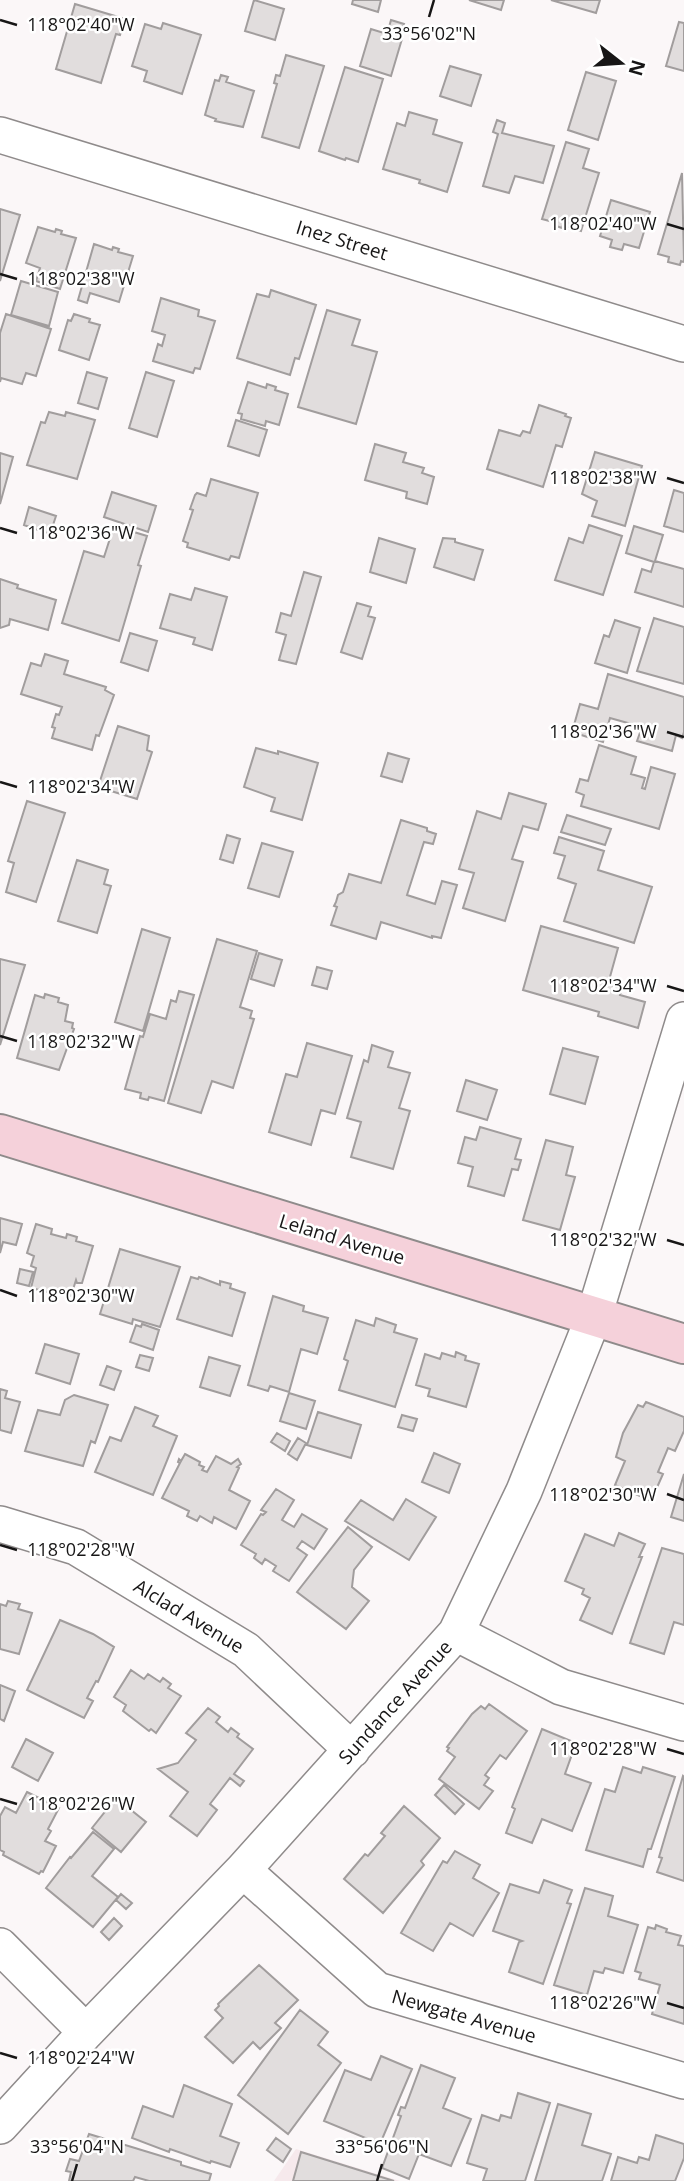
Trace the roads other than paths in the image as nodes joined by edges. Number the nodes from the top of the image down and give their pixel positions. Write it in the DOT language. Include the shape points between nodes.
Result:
graph roads {
  1 [pos="0,135"];
  2 [pos="684,344"];
  3 [pos="684,1020"];
  4 [pos="0,1134"];
  5 [pos="594,1316"];
  6 [pos="684,1344"];
  7 [pos="0,1524"];
  8 [pos="456,1633"];
  9 [pos="684,1723"];
  10 [pos="352,1750"];
  11 [pos="243,1870"];
  12 [pos="0,1946"];
  13 [pos="86,2032"];
  14 [pos="684,2081"];
  15 [pos="0,2126"];
  1 -- 2 [label="street, Inez Street"];
  3 -- 5 [label="street, Sundance Avenue"];
  4 -- 5 [label="street, Leland Avenue"];
  5 -- 6 [label="street, Leland Avenue"];
  5 -- 8 [label="street, Sundance Avenue" via="524,1491"];
  7 -- 10 [label="street, Alclad Avenue" via="76,1547 246,1650"];
  8 -- 9 [label="street" via="561,1687"];
  8 -- 10 [label="street, Sundance Avenue"];
  10 -- 11 [label="street, Sundance Avenue"];
  11 -- 13 [label="street, Sundance Avenue"];
  11 -- 14 [label="street, Newgate Avenue" via="377,1990"];
  12 -- 13 [label="street"];
  13 -- 15 [label="street, Sundance Avenue"];
}
